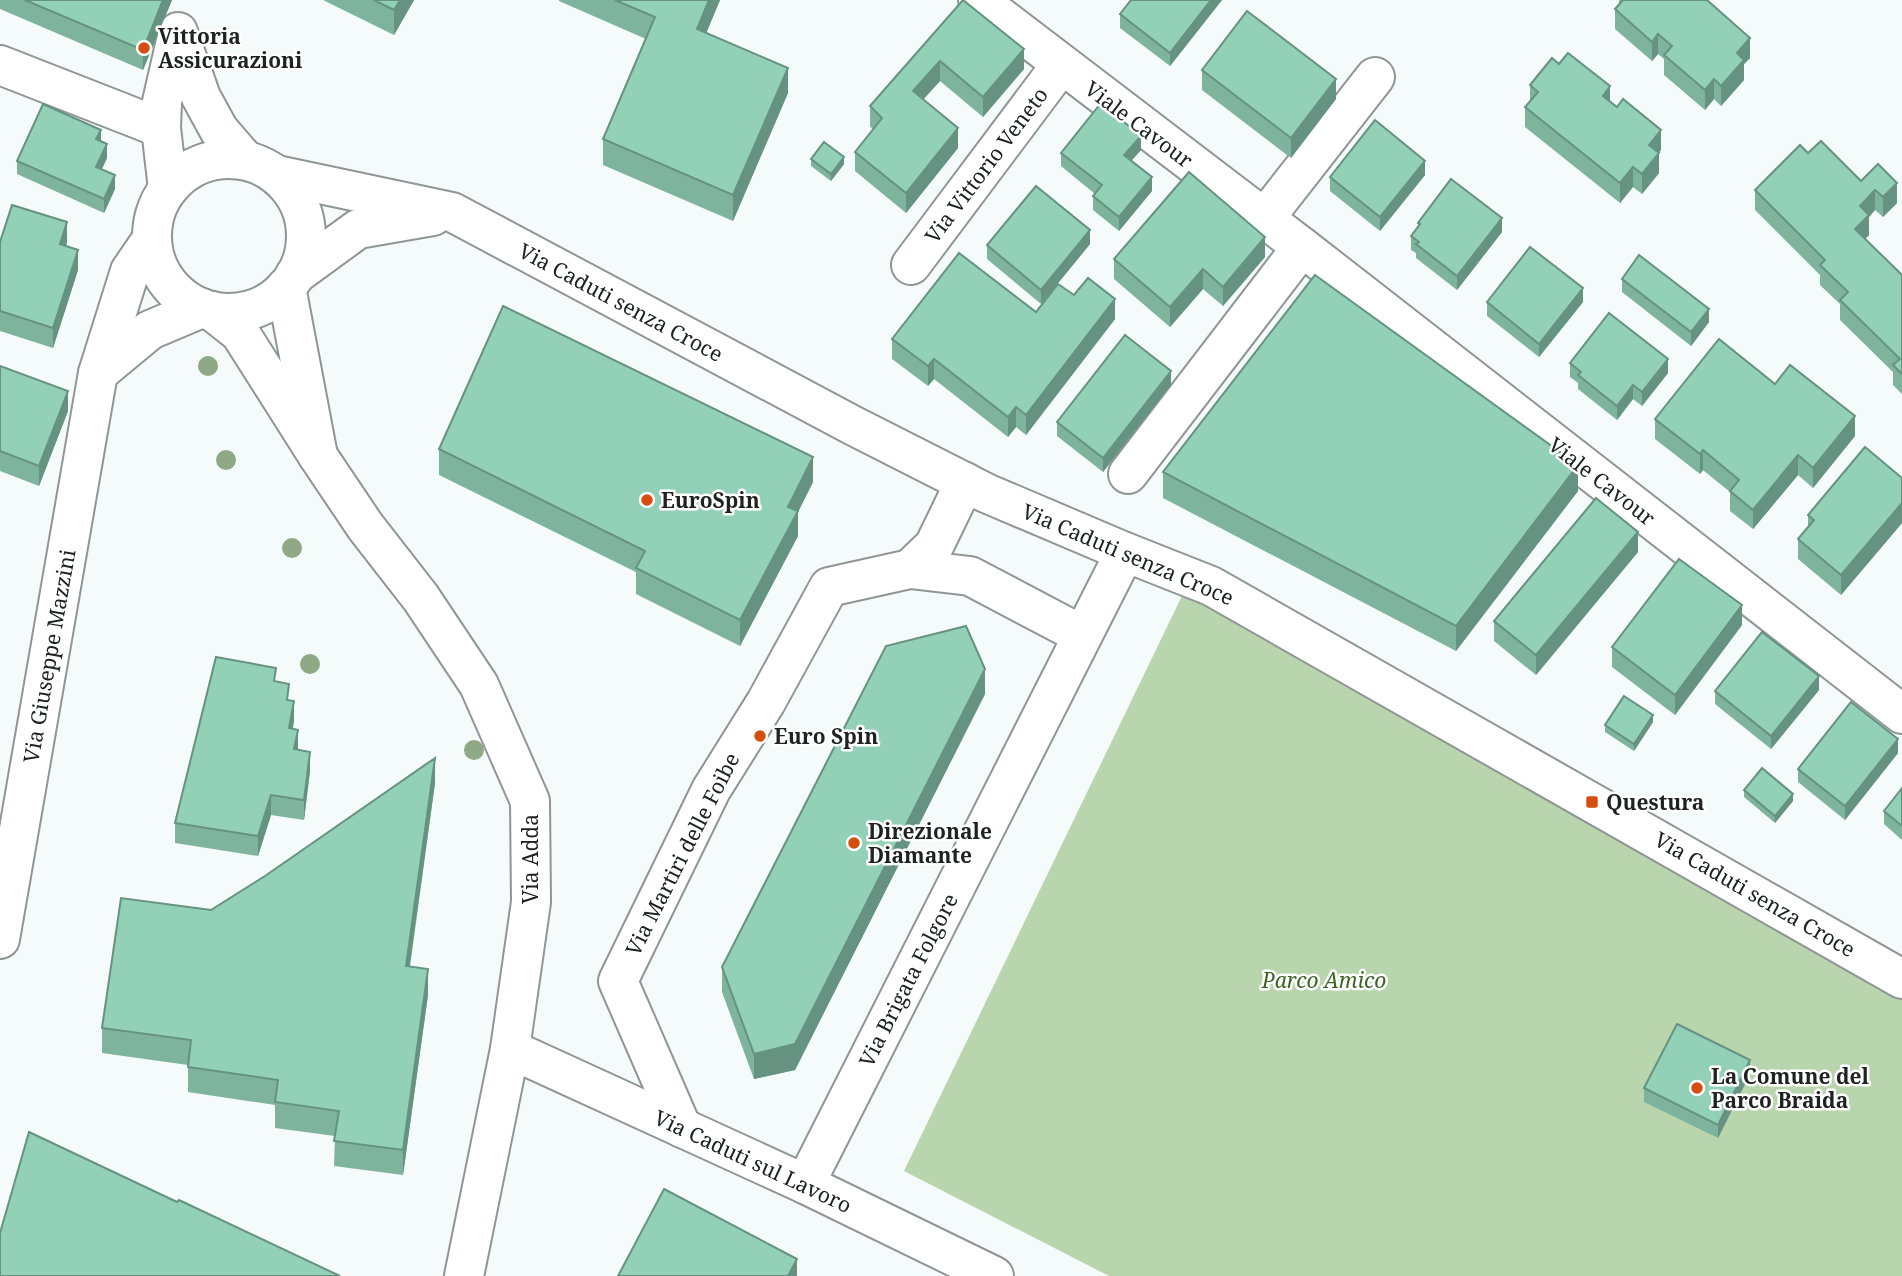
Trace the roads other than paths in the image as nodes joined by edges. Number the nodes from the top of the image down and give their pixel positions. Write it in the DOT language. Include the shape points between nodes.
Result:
graph roads {
  1 [pos="978,0"];
  2 [pos="183,16"];
  3 [pos="0,65"];
  4 [pos="1060,65"];
  5 [pos="1375,77"];
  6 [pos="161,128"];
  7 [pos="261,168"];
  8 [pos="168,189"];
  9 [pos="452,212"];
  10 [pos="1264,219"];
  11 [pos="152,239"];
  12 [pos="1302,247"];
  13 [pos="911,265"];
  14 [pos="291,281"];
  15 [pos="207,310"];
  16 [pos="98,373"];
  17 [pos="318,456"];
  18 [pos="1128,474"];
  19 [pos="965,482"];
  20 [pos="1125,552"];
  21 [pos="910,569"];
  22 [pos="1082,635"];
  23 [pos="1902,714"];
  24 [pos="0,939"];
  25 [pos="1902,979"];
  26 [pos="510,1049"];
  27 [pos="682,1128"];
  28 [pos="805,1184"];
  29 [pos="464,1276"];
  30 [pos="994,1276"];
  1 -- 4 [label="street, Viale Cavour"];
  2 -- 6 [label="street, Via Giuseppe Mazzini" via="162,102"];
  2 -- 7 [label="street, Via Giuseppe Mazzini" via="201,97 219,130"];
  3 -- 6 [label="street"];
  4 -- 10 [label="street, Viale Cavour"];
  4 -- 13 [label="street, Via Vittorio Veneto"];
  5 -- 10 [label="street"];
  6 -- 8 [label="street, Via Giuseppe Mazzini"];
  7 -- 8 [label="street, Via Giuseppe Mazzini" via="224,159 202,163"];
  7 -- 9 [label="street, Via Caduti senza Croce"];
  7 -- 14 [label="street, Via Giuseppe Mazzini" via="292,192 302,211 304,255"];
  8 -- 11 [label="street, Via Giuseppe Mazzini" via="156,213"];
  9 -- 14 [label="street" via="358,229"];
  9 -- 19 [label="street, Via Caduti senza Croce"];
  10 -- 12 [label="street, Viale Cavour"];
  11 -- 15 [label="street, Via Giuseppe Mazzini" via="162,274 172,288"];
  11 -- 16 [label="street, Via Giuseppe Mazzini" via="130,271"];
  12 -- 18 [label="street"];
  12 -- 23 [label="street, Viale Cavour"];
  14 -- 15 [label="street" via="253,309 233,313"];
  14 -- 17 [label="street, Via Adda"];
  15 -- 16 [label="street" via="150,330"];
  15 -- 17 [label="street, Via Adda" via="240,333"];
  16 -- 24 [label="street, Via Giuseppe Mazzini"];
  17 -- 26 [label="street, Via Adda" via="479,685 530,801 531,902"];
  19 -- 20 [label="street, Via Caduti senza Croce"];
  19 -- 21 [label="street" via="934,546"];
  20 -- 22 [label="street, Via Brigata Folgore"];
  20 -- 25 [label="street, Via Caduti senza Croce" via="1211,586"];
  21 -- 22 [label="street, Via Martiri delle Foibe" via="970,576"];
  21 -- 27 [label="street, Via Martiri delle Foibe" via="829,587 711,790 618,981"];
  22 -- 28 [label="street, Via Brigata Folgore"];
  26 -- 27 [label="street, Via Caduti sul Lavoro"];
  26 -- 29 [label="street, Via Adda"];
  27 -- 28 [label="street, Via Caduti sul Lavoro"];
  28 -- 30 [label="street, Via Caduti sul Lavoro"];
}
